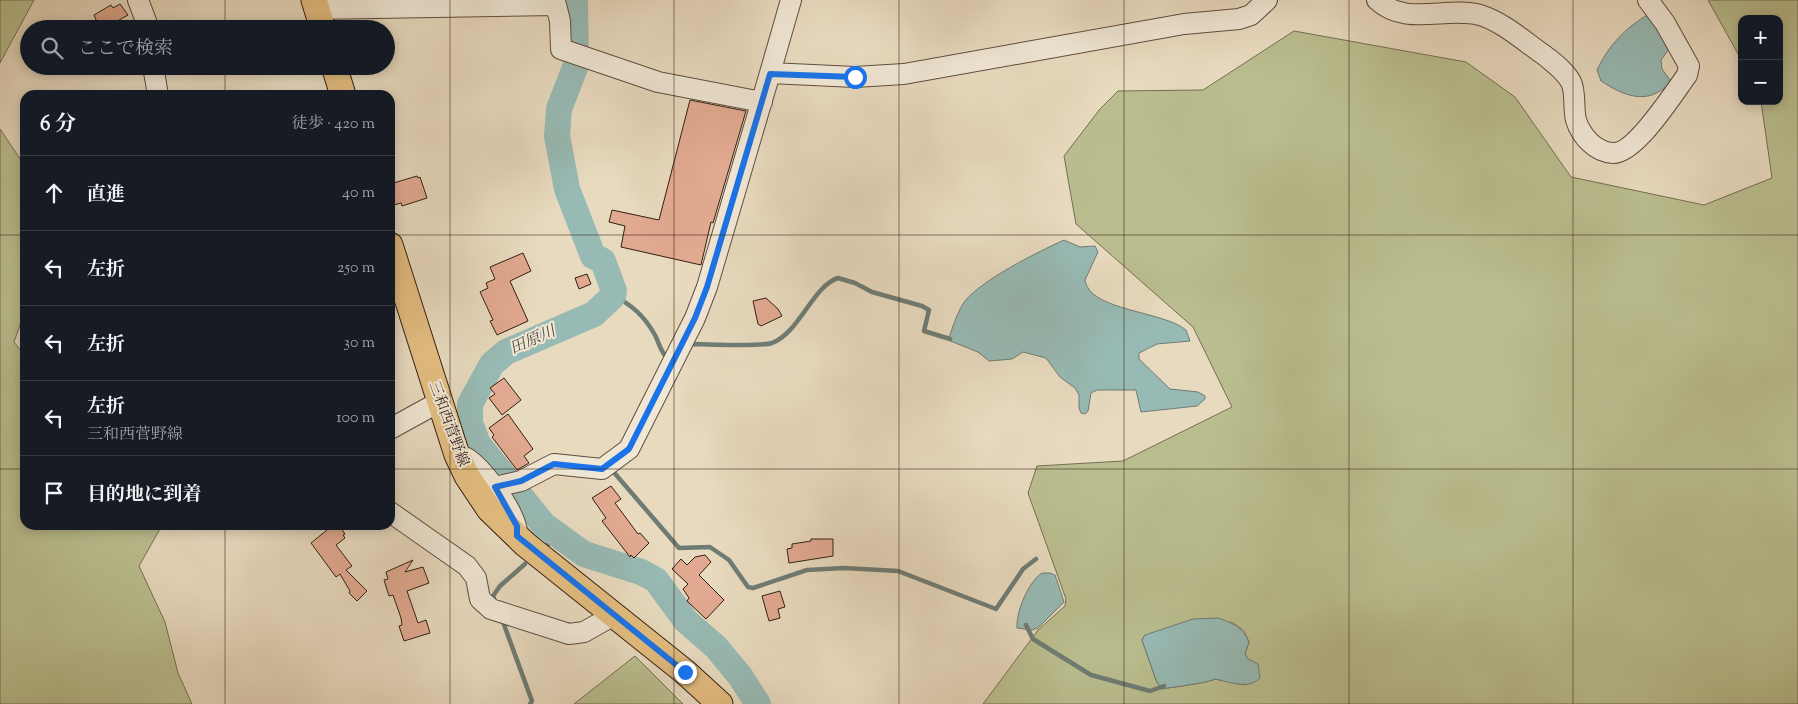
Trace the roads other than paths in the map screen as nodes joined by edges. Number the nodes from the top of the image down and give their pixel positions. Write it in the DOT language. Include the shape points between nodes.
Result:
graph roads {
  1 [pos="138,0"];
  2 [pos="791,0"];
  3 [pos="1266,0"];
  4 [pos="1377,0"];
  5 [pos="1648,0"];
  6 [pos="318,12"];
  7 [pos="146,20"];
  8 [pos="770,74"];
  9 [pos="155,75"];
  10 [pos="336,75"];
  11 [pos="157,90"];
  12 [pos="338,90"];
  13 [pos="762,102"];
  14 [pos="395,261"];
  15 [pos="439,402"];
  16 [pos="395,426"];
  17 [pos="457,455"];
  18 [pos="506,485"];
  19 [pos="395,516"];
  20 [pos="517,536"];
  21 [pos="614,615"];
  22 [pos="720,704"];
  1 -- 7 [label="street"];
  2 -- 8 [label="street"];
  3 -- 8 [label="street" via="1250,16 1239,19 1184,24 904,74 855,77"];
  4 -- 5 [label="street" via="1404,14 1479,15 1501,26 1557,64 1572,83 1576,120 1581,132 1590,144 1603,152 1616,153 1636,141 1654,120 1690,66"];
  6 -- 13 [label="street" via="556,5 561,49 658,82"];
  8 -- 13 [label="street"];
  9 -- 11 [label="street"];
  10 -- 12 [label="main road"];
  13 -- 18 [label="street" via="707,287 695,318 629,449 602,469 554,464"];
  14 -- 15 [label="main road, 三和西菅野線"];
  15 -- 16 [label="street"];
  15 -- 17 [label="main road, 三和西菅野線"];
  17 -- 18 [label="street" via="467,458"];
  17 -- 20 [label="main road, 三和西菅野線" via="489,509"];
  18 -- 20 [label="street"];
  19 -- 21 [label="street" via="467,566 476,578 480,599 491,609 569,634 584,632"];
  20 -- 21 [label="main road, 三和西菅野線"];
  21 -- 22 [label="main road, 三和西菅野線"];
}
